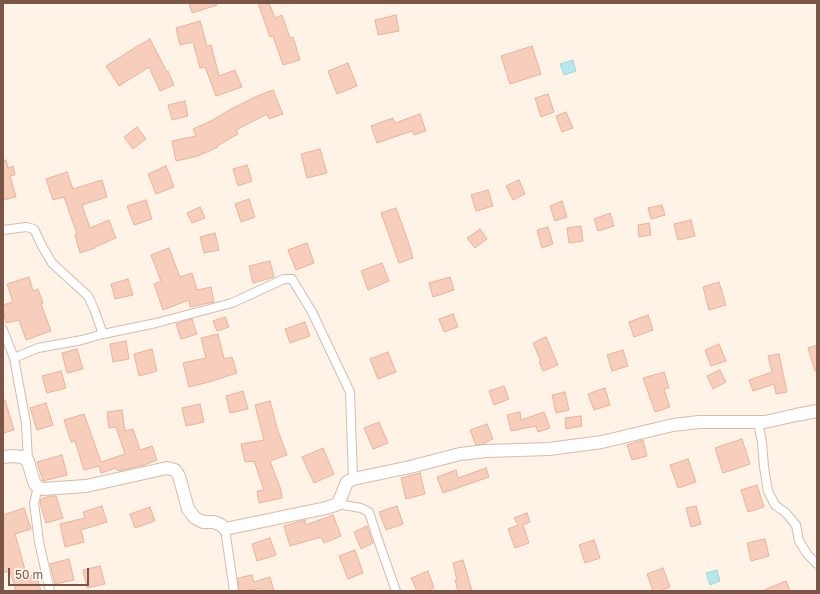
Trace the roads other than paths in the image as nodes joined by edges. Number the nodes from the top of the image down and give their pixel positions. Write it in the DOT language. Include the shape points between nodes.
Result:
graph roads {
  1 [pos="3,230"];
  2 [pos="3,330"];
  3 [pos="103,334"];
  4 [pos="14,358"];
  5 [pos="817,411"];
  6 [pos="758,422"];
  7 [pos="3,457"];
  8 [pos="28,461"];
  9 [pos="354,479"];
  10 [pos="38,488"];
  11 [pos="338,504"];
  12 [pos="225,529"];
  13 [pos="817,564"];
  14 [pos="50,591"];
  15 [pos="234,591"];
  16 [pos="396,591"];
  1 -- 3 [label="street" via="26,227 34,229 52,263 88,296"];
  2 -- 4 [label="street"];
  3 -- 4 [label="street" via="38,348"];
  3 -- 9 [label="street" via="232,304 284,279 292,279 312,312 350,392"];
  4 -- 8 [label="street" via="26,423"];
  5 -- 6 [label="street"];
  6 -- 9 [label="street" via="699,422 673,425 602,442 557,448 460,454"];
  6 -- 13 [label="street" via="768,491 775,505 796,525 799,540"];
  7 -- 8 [label="street" via="18,456"];
  8 -- 10 [label="street"];
  9 -- 11 [label="street" via="347,482"];
  10 -- 12 [label="street" via="86,486 167,468 175,470 179,476 188,509 195,518 203,522 214,522"];
  10 -- 14 [label="street" via="34,503 39,542"];
  11 -- 12 [label="street"];
  11 -- 16 [label="street" via="369,512"];
  12 -- 15 [label="street"];
}
